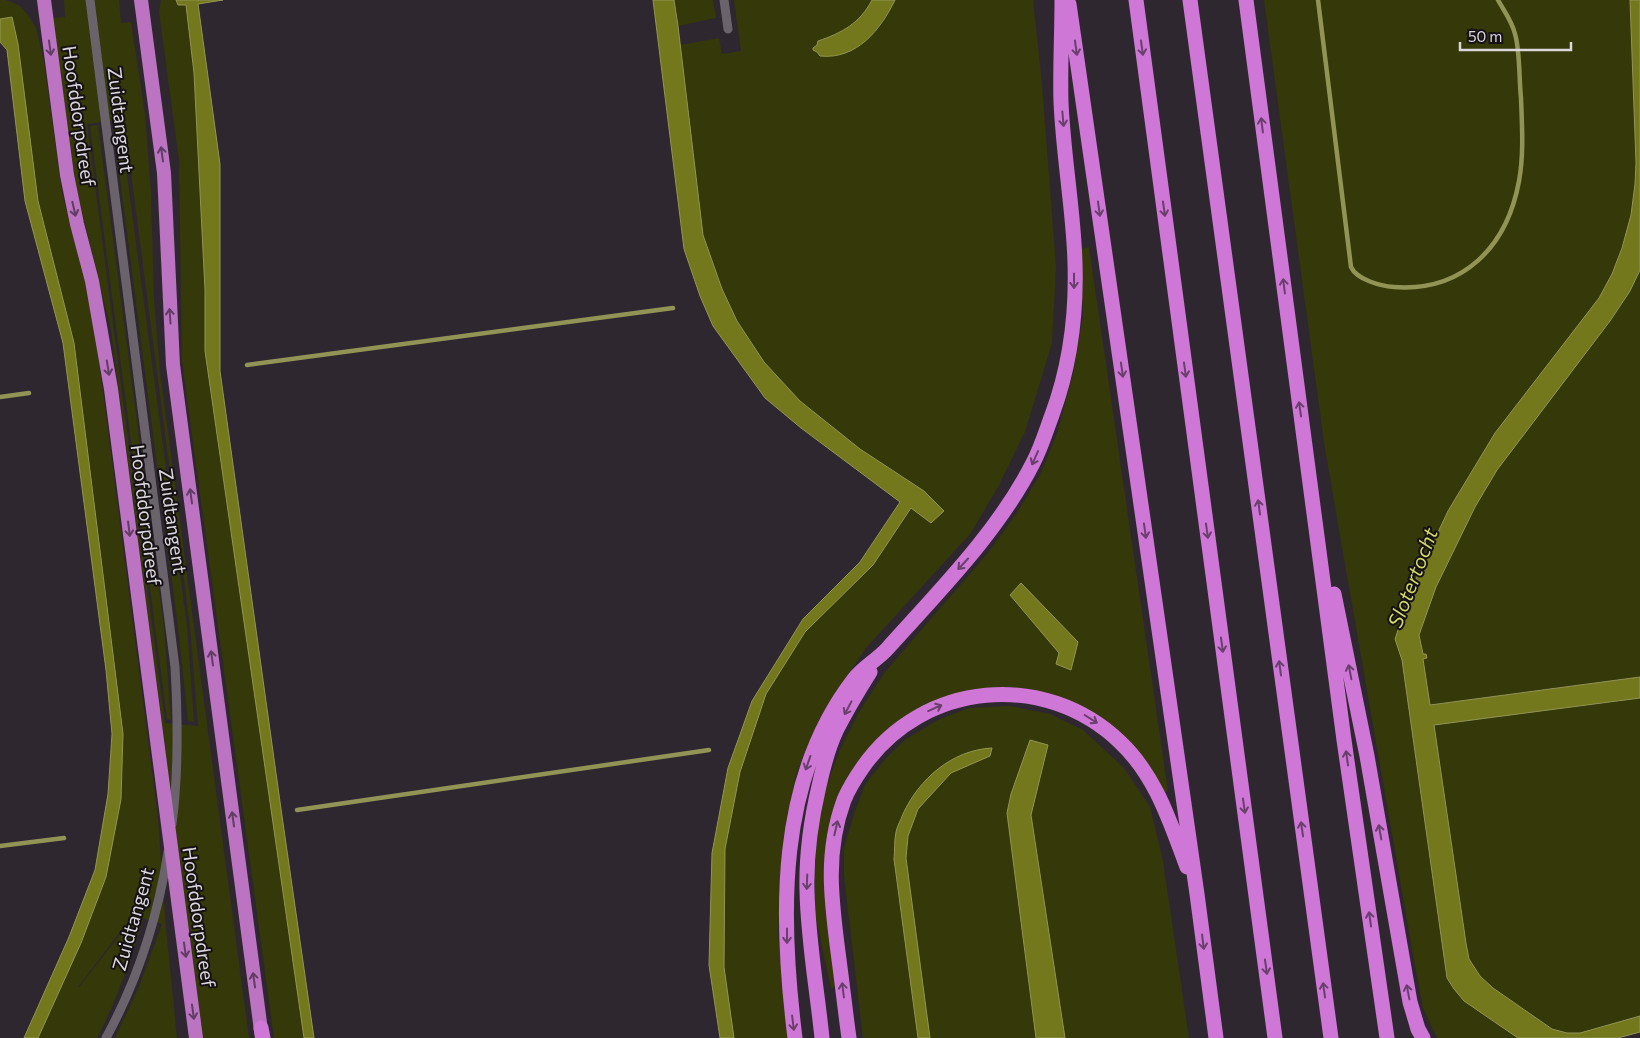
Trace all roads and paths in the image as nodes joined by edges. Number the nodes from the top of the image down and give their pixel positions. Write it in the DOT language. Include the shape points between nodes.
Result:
graph roads {
  1 [pos="44,0"];
  2 [pos="90,0"];
  3 [pos="141,0"];
  4 [pos="724,0"];
  5 [pos="1062,0"];
  6 [pos="1069,0"];
  7 [pos="1136,0"];
  8 [pos="1190,0"];
  9 [pos="1246,0"];
  10 [pos="728,29"];
  11 [pos="1307,458"];
  12 [pos="884,652"];
  13 [pos="1197,894"];
  14 [pos="262,1035"];
  15 [pos="106,1038"];
  16 [pos="196,1038"];
  17 [pos="795,1038"];
  18 [pos="822,1038"];
  19 [pos="849,1038"];
  20 [pos="1216,1038"];
  21 [pos="1275,1038"];
  22 [pos="1331,1038"];
  23 [pos="1386,1038"];
  24 [pos="1423,1038"];
  1 -- 16 [label="highway, Hoofddorpdreef, one-way" via="67,175 92,281 111,389"];
  2 -- 15 [label="lane, Zuidtangent" via="171,623 178,724 174,809 165,868 140,961"];
  14 -- 3 [label="highway, one-way" via="173,365 164,174"];
  4 -- 10 [label="lane"];
  5 -- 12 [label="highway, one-way" via="1061,101 1074,245 1074,316 1064,377 1034,462 1005,510 974,552"];
  6 -- 13 [label="highway, one-way"];
  7 -- 21 [label="highway, one-way"];
  22 -- 8 [label="highway, one-way"];
  11 -- 9 [label="highway, one-way"];
  23 -- 11 [label="highway, one-way"];
  24 -- 11 [label="highway, one-way" via="1410,1002 1367,756"];
  12 -- 17 [label="highway, one-way" via="856,676 838,701 810,757 797,798 790,840 787,899 787,952"];
  12 -- 18 [label="highway, one-way" via="835,733 823,767 814,810 808,850 807,891"];
  19 -- 13 [label="highway, one-way" via="830,881 838,817 850,788 873,753 907,723 943,704 982,695 1022,694 1065,706 1090,718 1122,743 1152,781 1162,799"];
  13 -- 20 [label="highway, one-way"];
}
